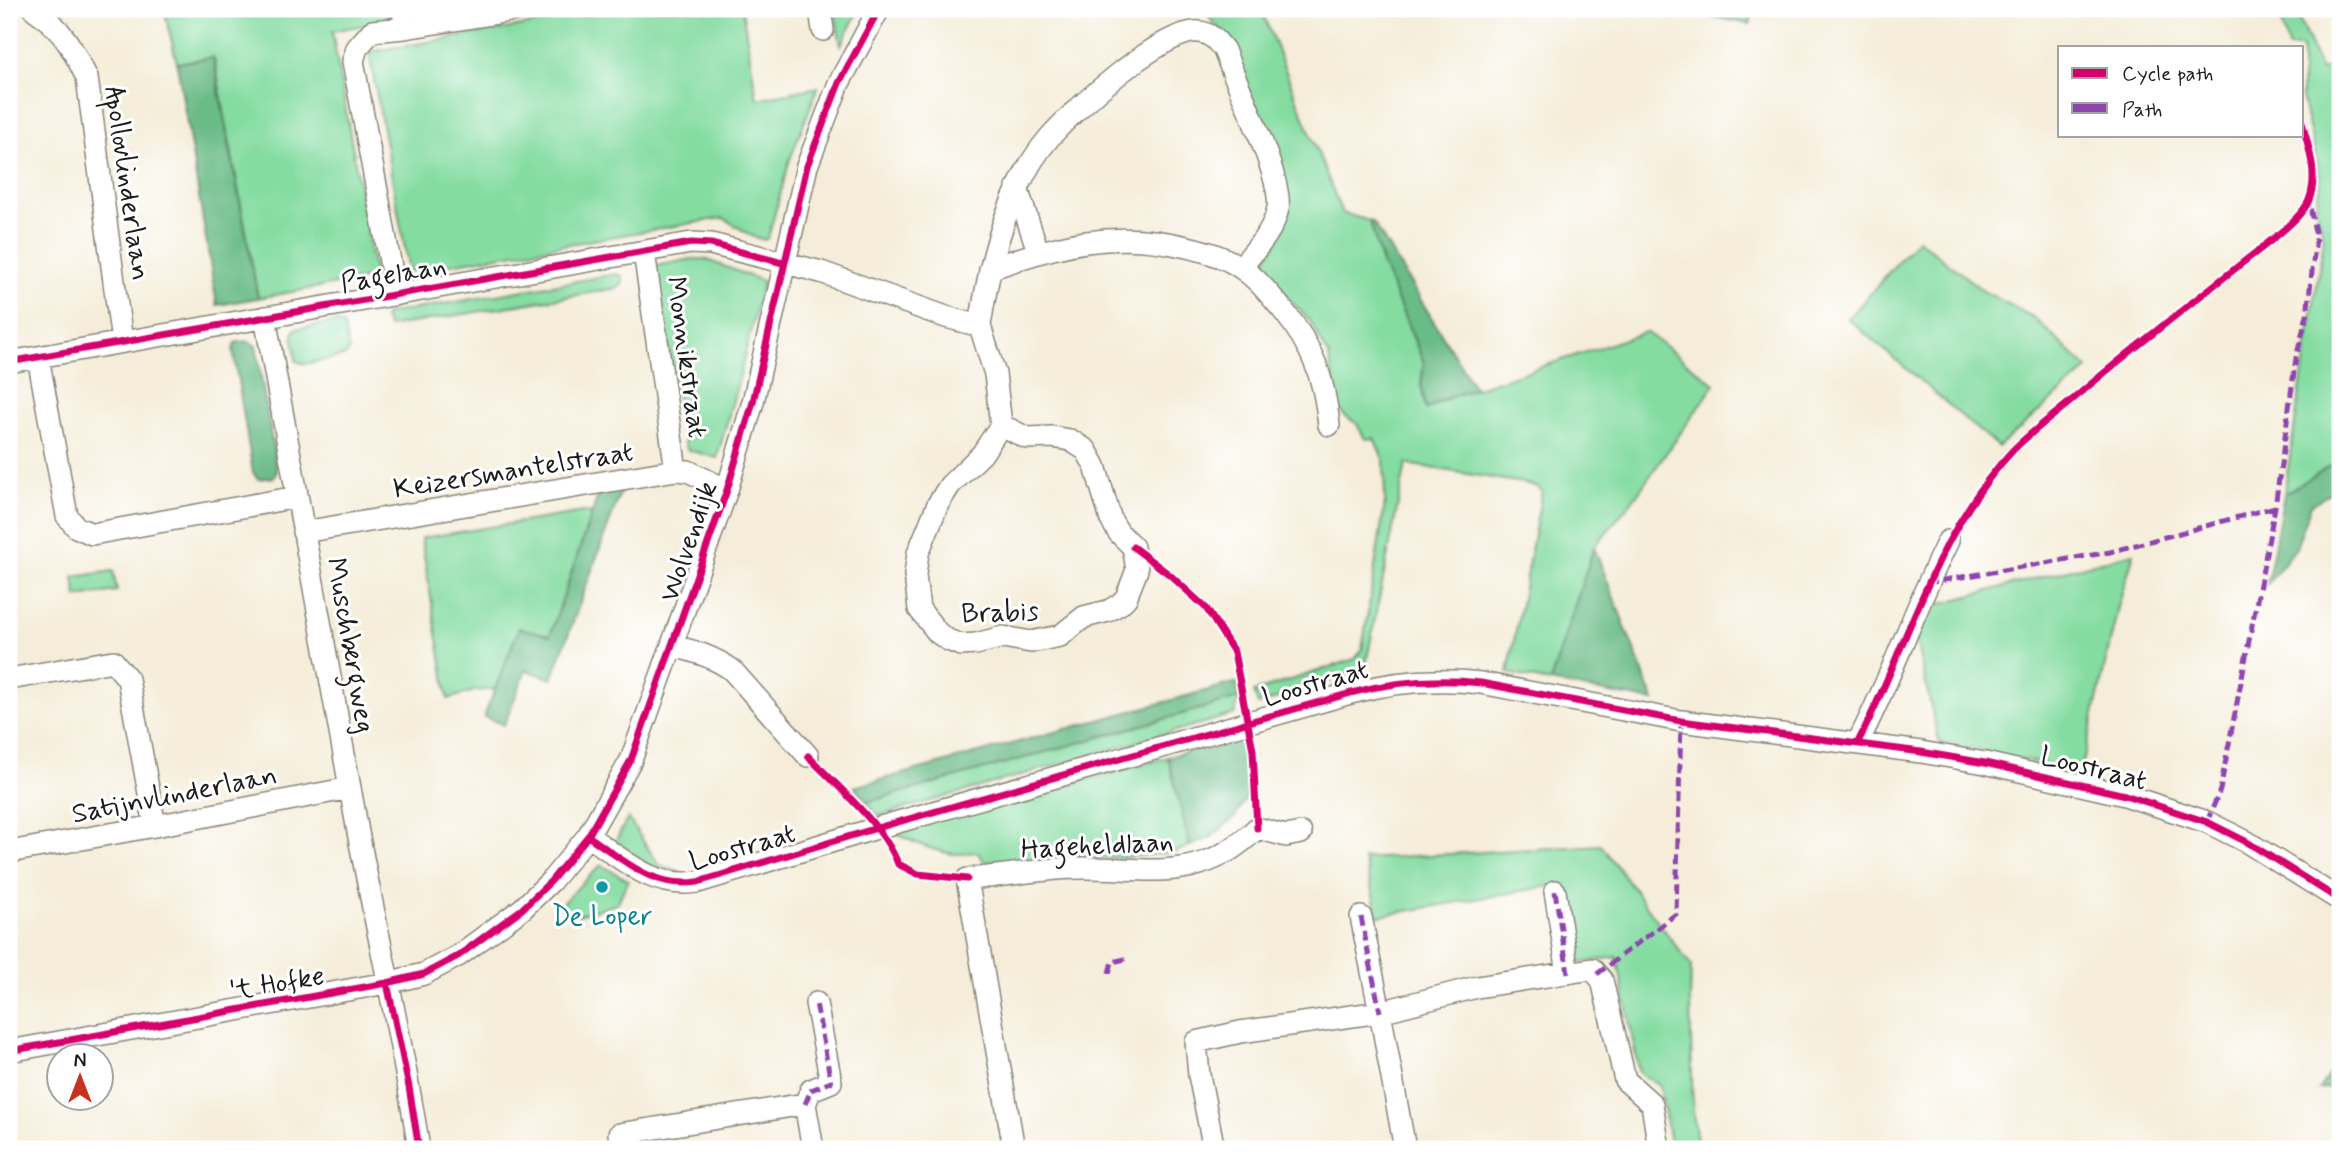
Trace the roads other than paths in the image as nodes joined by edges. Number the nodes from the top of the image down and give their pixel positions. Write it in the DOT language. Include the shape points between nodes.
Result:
graph roads {
  1 [pos="34,9"];
  2 [pos="522,9"];
  3 [pos="879,9"];
  4 [pos="404,18"];
  5 [pos="1017,188"];
  6 [pos="1038,251"];
  7 [pos="644,252"];
  8 [pos="783,263"];
  9 [pos="1241,267"];
  10 [pos="990,269"];
  11 [pos="396,294"];
  12 [pos="264,317"];
  13 [pos="980,326"];
  14 [pos="122,342"];
  15 [pos="38,357"];
  16 [pos="9,362"];
  17 [pos="1001,425"];
  18 [pos="1329,425"];
  19 [pos="676,470"];
  20 [pos="727,490"];
  21 [pos="297,497"];
  22 [pos="303,532"];
  23 [pos="1948,541"];
  24 [pos="673,646"];
  25 [pos="9,679"];
  26 [pos="1858,743"];
  27 [pos="808,756"];
  28 [pos="350,788"];
  29 [pos="155,826"];
  30 [pos="1301,834"];
  31 [pos="588,836"];
  32 [pos="9,852"];
  33 [pos="1555,891"];
  34 [pos="2340,900"];
  35 [pos="1361,917"];
  36 [pos="1568,973"];
  37 [pos="387,983"];
  38 [pos="816,1003"];
  39 [pos="1380,1012"];
  40 [pos="9,1051"];
  41 [pos="805,1104"];
  42 [pos="419,1149"];
  43 [pos="621,1149"];
  44 [pos="813,1149"];
  45 [pos="1014,1149"];
  46 [pos="1214,1149"];
  47 [pos="1405,1149"];
  48 [pos="1659,1149"];
  1 -- 14 [label="street, Apollovlinderlaan" via="69,41 88,78"];
  2 -- 4 [label="street"];
  3 -- 8 [label="street, Wolvendijk" via="839,83 807,166"];
  4 -- 11 [label="street" via="372,31 357,48 353,61"];
  5 -- 6 [label="street"];
  5 -- 9 [label="street" via="1049,139 1120,73 1183,34 1208,34 1224,50 1271,168 1279,201 1272,225"];
  5 -- 10 [label="street"];
  6 -- 9 [label="street" via="1137,238 1197,249"];
  6 -- 10 [label="street"];
  7 -- 8 [label="street, Pagelaan" via="711,244"];
  7 -- 11 [label="street, Pagelaan"];
  7 -- 19 [label="street, Monnikstraat"];
  8 -- 13 [label="street"];
  8 -- 20 [label="street, Wolvendijk"];
  9 -- 18 [label="street" via="1276,301 1312,351"];
  10 -- 13 [label="street"];
  11 -- 12 [label="street, Pagelaan"];
  12 -- 14 [label="street, Pagelaan"];
  12 -- 21 [label="street, Muschbergweg"];
  13 -- 17 [label="street" via="995,374"];
  14 -- 15 [label="street, Pagelaan"];
  15 -- 16 [label="street, Pagelaan"];
  15 -- 21 [label="street" via="67,516 76,527 92,534"];
  17 -- 17 [label="street, Brabis" via="1027,438 1070,440 1086,450 1111,520 1133,547 1137,570 1120,604 1084,617 1060,636 1031,642 1003,637 961,645 937,633 919,609 918,553 944,494 982,454"];
  19 -- 20 [label="street, Keizersmantelstraat"];
  19 -- 22 [label="street, Keizersmantelstraat"];
  20 -- 24 [label="street, Wolvendijk"];
  21 -- 22 [label="street, Muschbergweg"];
  22 -- 28 [label="street, Muschbergweg"];
  23 -- 26 [label="street"];
  24 -- 27 [label="street" via="698,652 732,670"];
  24 -- 31 [label="street, Wolvendijk" via="631,760"];
  25 -- 29 [label="street" via="113,661 128,679"];
  26 -- 31 [label="street, Loostraat" via="1681,721 1481,683 1418,680 1351,693 698,882 658,881"];
  26 -- 34 [label="street, Loostraat" via="1984,763 2172,809 2247,842"];
  28 -- 29 [label="street, Satijnvlinderlaan"];
  28 -- 37 [label="street, Muschbergweg"];
  29 -- 32 [label="street, Satijnvlinderlaan"];
  30 -- 45 [label="street, Hageheldlaan" via="1286,836 1257,828 1222,856 1174,870 1059,869 967,879"];
  31 -- 37 [label="street, Wolvendijk" via="551,881 487,937 424,974"];
  33 -- 36 [label="street"];
  35 -- 39 [label="street"];
  36 -- 39 [label="street" via="1477,987"];
  36 -- 48 [label="street" via="1592,969 1602,980 1625,1080 1651,1104"];
  37 -- 40 [label="street, 't Hofke"];
  37 -- 42 [label="street"];
  38 -- 41 [label="street" via="831,1082 811,1090"];
  39 -- 46 [label="street" via="1196,1042"];
  39 -- 47 [label="street"];
  41 -- 43 [label="street" via="619,1133"];
  41 -- 44 [label="street"];
}
